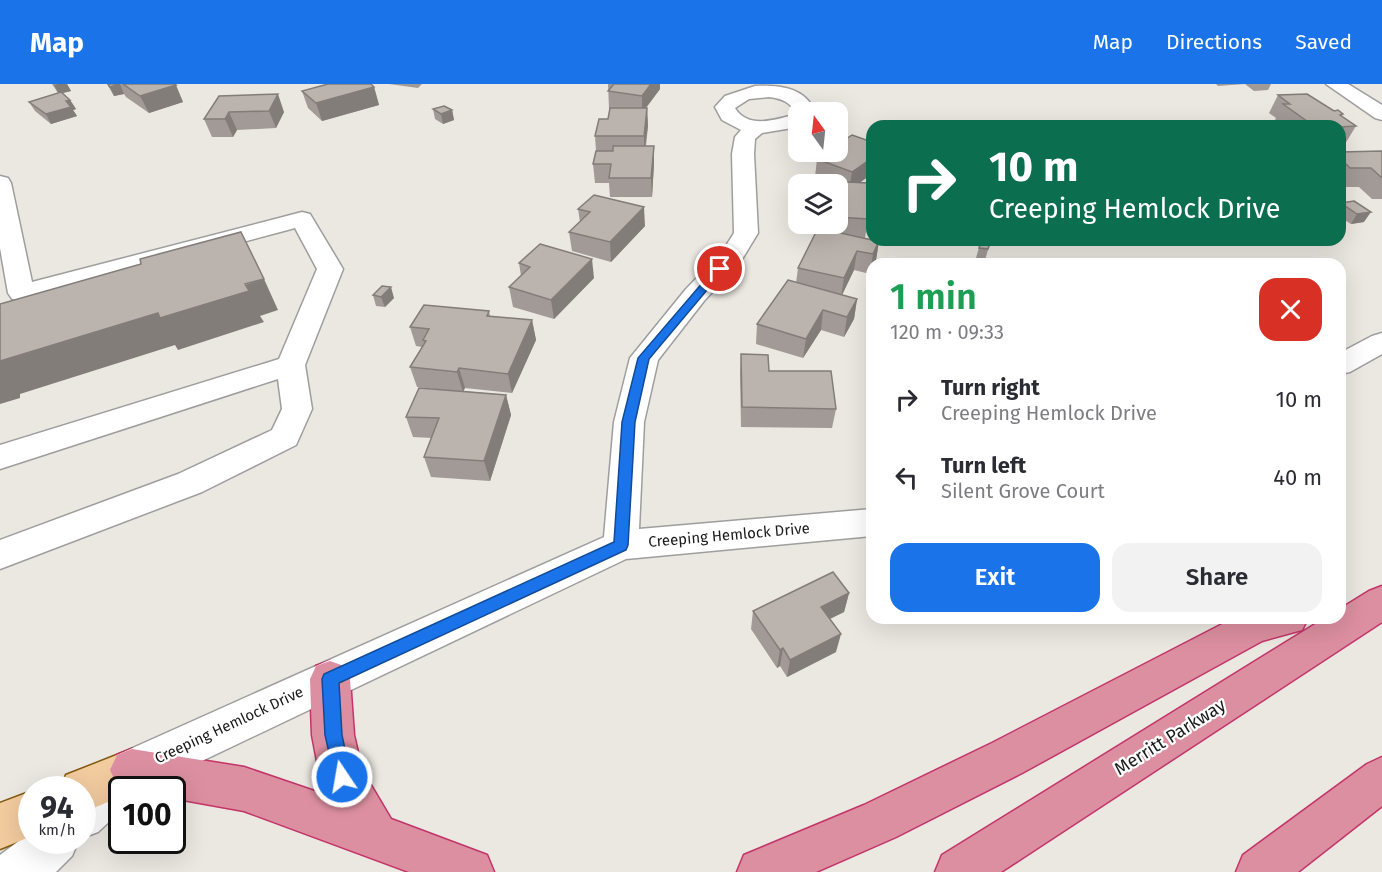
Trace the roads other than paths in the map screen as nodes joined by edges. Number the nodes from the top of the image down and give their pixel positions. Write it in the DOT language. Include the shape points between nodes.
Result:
graph roads {
  1 [pos="1335,84"];
  2 [pos="801,102"];
  3 [pos="1382,114"];
  4 [pos="788,123"];
  5 [pos="756,127"];
  6 [pos="0,183"];
  7 [pos="1382,342"];
  8 [pos="1346,361"];
  9 [pos="291,364"];
  10 [pos="0,457"];
  11 [pos="866,523"];
  12 [pos="621,545"];
  13 [pos="0,555"];
  14 [pos="1382,594"];
  15 [pos="1382,602"];
  16 [pos="1346,603"];
  17 [pos="1265,624"];
  18 [pos="330,679"];
  19 [pos="132,770"];
  20 [pos="1382,779"];
  21 [pos="96,785"];
  22 [pos="96,803"];
  23 [pos="18,819"];
  24 [pos="0,826"];
  25 [pos="375,836"];
  26 [pos="41,854"];
  27 [pos="15,872"];
  28 [pos="470,872"];
  29 [pos="761,872"];
  30 [pos="959,872"];
  31 [pos="1260,872"];
  1 -- 3 [label="street"];
  2 -- 5 [label="street" via="778,93 752,92 728,101 725,107 733,119"];
  4 -- 5 [label="street"];
  5 -- 12 [label="street" via="745,137 743,154 746,233 732,256 644,358 629,422"];
  6 -- 9 [label="street" via="21,293 302,219 330,269"];
  7 -- 8 [label="street"];
  9 -- 10 [label="street"];
  9 -- 13 [label="street" via="297,409 285,436 190,483"];
  11 -- 12 [label="street, Creeping Hemlock Drive"];
  12 -- 18 [label="street, Creeping Hemlock Drive"];
  14 -- 16 [label="highway"];
  15 -- 30 [label="highway, Merritt Parkway"];
  17 -- 29 [label="highway" via="880,821"];
  18 -- 19 [label="street, Creeping Hemlock Drive"];
  18 -- 25 [label="highway" via="333,735 342,777"];
  19 -- 21 [label="main road, Creeping Hemlock Drive"];
  19 -- 22 [label="street, Creeping Hemlock Drive"];
  19 -- 25 [label="highway" via="244,789"];
  20 -- 31 [label="highway"];
  23 -- 24 [label="main road"];
  25 -- 28 [label="highway"];
  26 -- 27 [label="street"];
}
